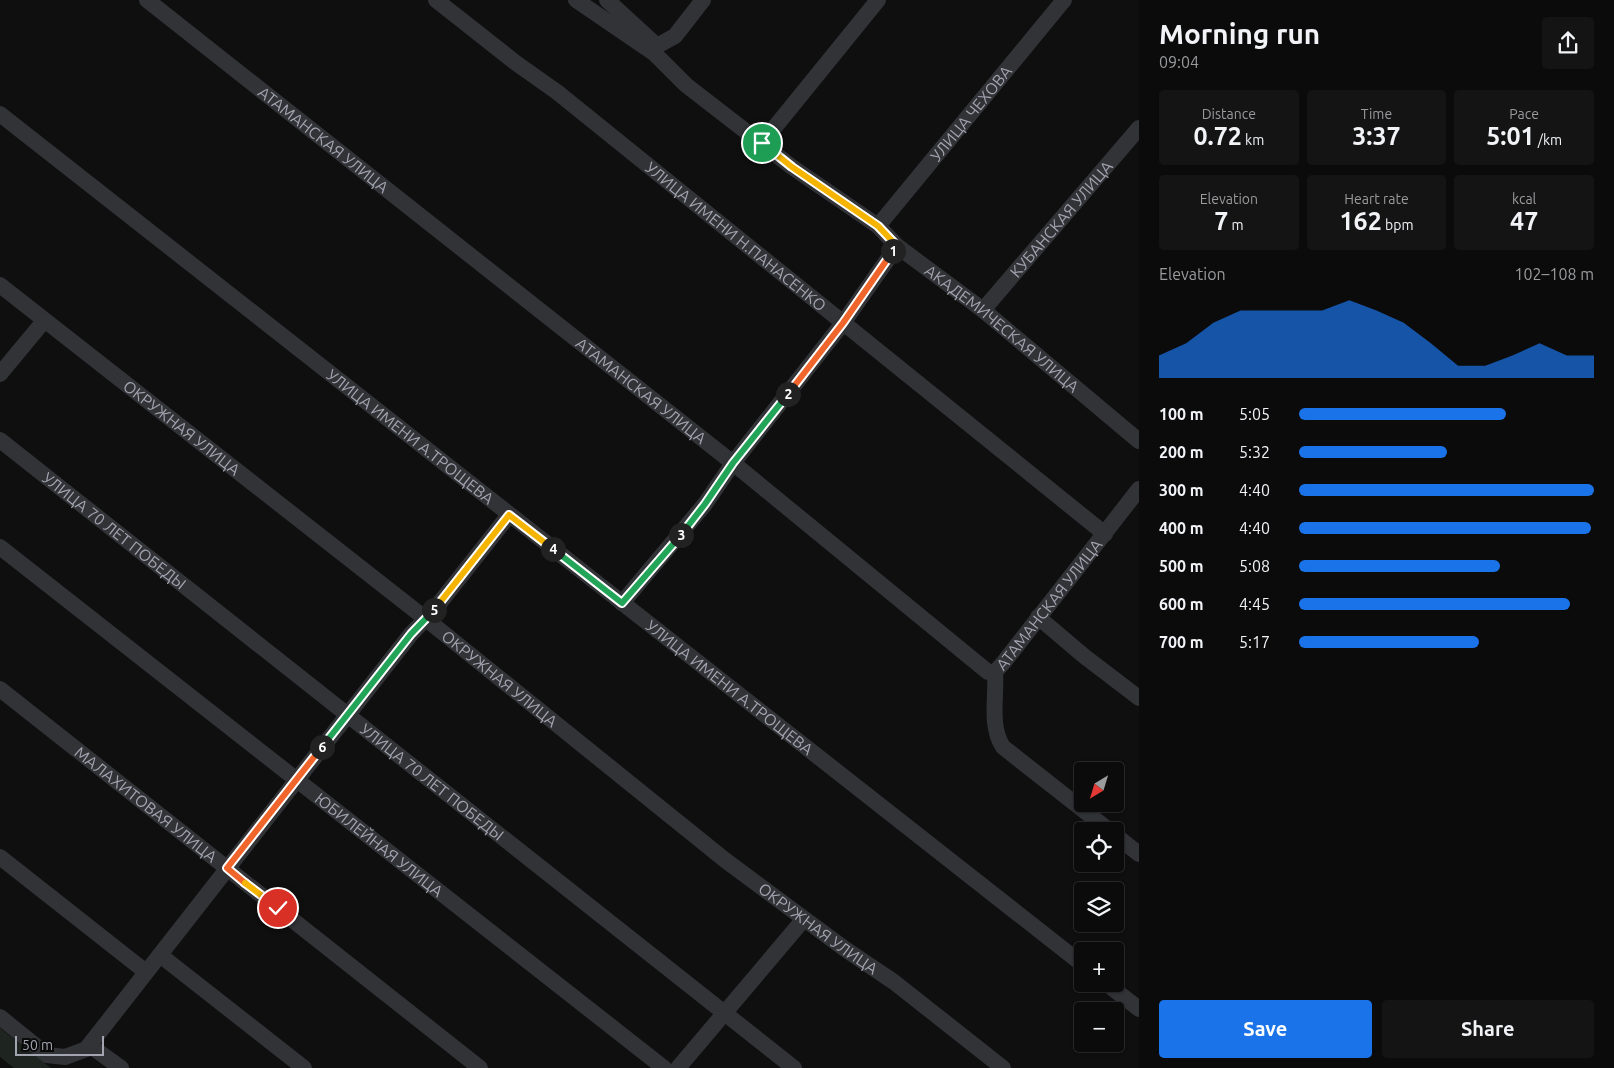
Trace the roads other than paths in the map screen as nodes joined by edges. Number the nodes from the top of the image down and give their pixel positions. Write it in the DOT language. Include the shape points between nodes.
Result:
graph roads {
  1 [pos="147,0"];
  2 [pos="436,0"];
  3 [pos="576,0"];
  4 [pos="606,0"];
  5 [pos="703,0"];
  6 [pos="878,0"];
  7 [pos="1064,0"];
  8 [pos="656,50"];
  9 [pos="0,114"];
  10 [pos="1139,128"];
  11 [pos="762,143"];
  12 [pos="878,226"];
  13 [pos="897,246"];
  14 [pos="0,285"];
  15 [pos="983,310"];
  16 [pos="44,321"];
  17 [pos="843,323"];
  18 [pos="0,374"];
  19 [pos="0,440"];
  20 [pos="1139,441"];
  21 [pos="733,463"];
  22 [pos="1139,489"];
  23 [pos="509,515"];
  24 [pos="1105,534"];
  25 [pos="0,546"];
  26 [pos="622,603"];
  27 [pos="1038,617"];
  28 [pos="426,619"];
  29 [pos="995,672"];
  30 [pos="0,689"];
  31 [pos="1139,698"];
  32 [pos="348,715"];
  33 [pos="297,780"];
  34 [pos="1098,822"];
  35 [pos="1124,842"];
  36 [pos="1139,854"];
  37 [pos="0,858"];
  38 [pos="227,868"];
  39 [pos="804,919"];
  40 [pos="160,954"];
  41 [pos="1074,958"];
  42 [pos="146,972"];
  43 [pos="1118,992"];
  44 [pos="1139,1008"];
  45 [pos="725,1013"];
  46 [pos="0,1017"];
  47 [pos="86,1048"];
  48 [pos="122,1068"];
  49 [pos="304,1068"];
  50 [pos="480,1068"];
  51 [pos="664,1068"];
  52 [pos="678,1068"];
  53 [pos="794,1068"];
  54 [pos="1003,1068"];
  1 -- 21 [label="street, АТАМАНСКАЯ УЛИЦА"];
  2 -- 17 [label="street, УЛИЦА ИМЕНИ Н.ПАНАСЕНКО" via="557,92"];
  3 -- 8 [label="street, АКАДЕМИЧЕСКАЯ УЛИЦА"];
  4 -- 8 [label="street, АКАДЕМИЧЕСКАЯ УЛИЦА"];
  5 -- 8 [label="street" via="675,36"];
  6 -- 11 [label="street"];
  7 -- 12 [label="street, УЛИЦА ЧЕХОВА"];
  8 -- 11 [label="street, АКАДЕМИЧЕСКАЯ УЛИЦА" via="686,85"];
  9 -- 23 [label="street, УЛИЦА ИМЕНИ А.ТРОЩЕВА"];
  10 -- 15 [label="street, КУБАНСКАЯ УЛИЦА"];
  11 -- 12 [label="street, АКАДЕМИЧЕСКАЯ УЛИЦА"];
  12 -- 13 [label="street, АКАДЕМИЧЕСКАЯ УЛИЦА"];
  13 -- 15 [label="street, АКАДЕМИЧЕСКАЯ УЛИЦА"];
  13 -- 17 [label="street"];
  14 -- 16 [label="street, ОКРУЖНАЯ УЛИЦА"];
  15 -- 20 [label="street, АКАДЕМИЧЕСКАЯ УЛИЦА"];
  16 -- 18 [label="street"];
  16 -- 28 [label="street, ОКРУЖНАЯ УЛИЦА"];
  17 -- 21 [label="street"];
  17 -- 24 [label="street, УЛИЦА ИМЕНИ Н.ПАНАСЕНКО"];
  19 -- 32 [label="street, УЛИЦА 70 ЛЕТ ПОБЕДЫ"];
  21 -- 26 [label="street" via="693,520"];
  21 -- 29 [label="street, АТАМАНСКАЯ УЛИЦА" via="981,667"];
  22 -- 24 [label="street, АТАМАНСКАЯ УЛИЦА"];
  23 -- 26 [label="street, УЛИЦА ИМЕНИ А.ТРОЩЕВА"];
  23 -- 28 [label="street"];
  24 -- 27 [label="street, АТАМАНСКАЯ УЛИЦА"];
  25 -- 33 [label="street, ЮБИЛЕЙНАЯ УЛИЦА"];
  26 -- 41 [label="street, УЛИЦА ИМЕНИ А.ТРОЩЕВА"];
  27 -- 29 [label="street, АТАМАНСКАЯ УЛИЦА"];
  27 -- 31 [label="street"];
  28 -- 32 [label="street"];
  28 -- 39 [label="street, ОКРУЖНАЯ УЛИЦА" via="717,854"];
  29 -- 34 [label="street" via="994,726 995,736 1002,747"];
  30 -- 38 [label="street, МАЛАХИТОВАЯ УЛИЦА"];
  32 -- 33 [label="street"];
  32 -- 45 [label="street, УЛИЦА 70 ЛЕТ ПОБЕДЫ"];
  33 -- 38 [label="street"];
  33 -- 51 [label="street, ЮБИЛЕЙНАЯ УЛИЦА"];
  35 -- 36 [label="street"];
  37 -- 42 [label="street"];
  38 -- 40 [label="street"];
  38 -- 50 [label="street, МАЛАХИТОВАЯ УЛИЦА"];
  39 -- 45 [label="street"];
  39 -- 54 [label="street, ОКРУЖНАЯ УЛИЦА" via="894,982"];
  40 -- 42 [label="street"];
  40 -- 49 [label="street"];
  42 -- 47 [label="street"];
  43 -- 44 [label="street"];
  45 -- 52 [label="street"];
  45 -- 53 [label="street, УЛИЦА 70 ЛЕТ ПОБЕДЫ"];
  46 -- 47 [label="street" via="47,1055 64,1057"];
  47 -- 48 [label="street" via="96,1048"];
}
